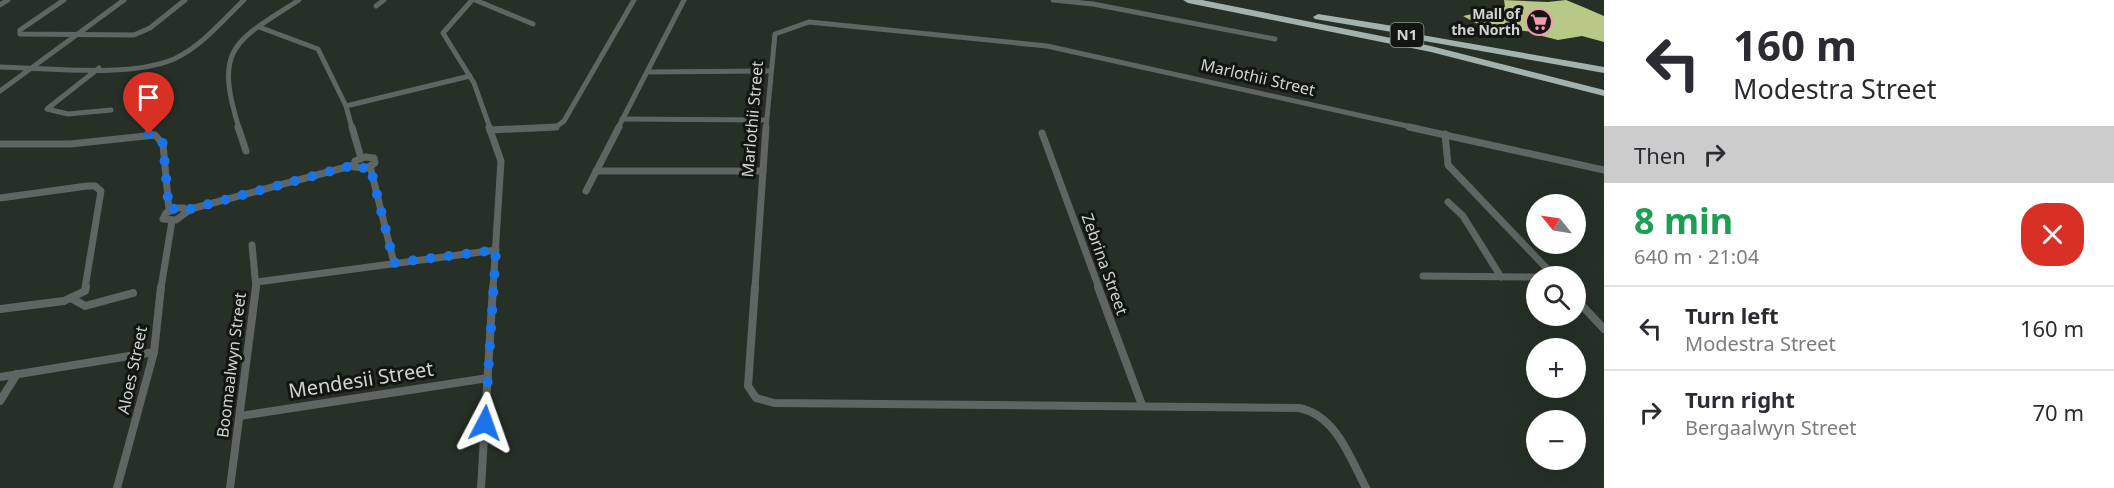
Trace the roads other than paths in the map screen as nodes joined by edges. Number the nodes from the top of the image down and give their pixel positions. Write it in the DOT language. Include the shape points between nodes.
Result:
graph roads {
  1 [pos="8,0"];
  2 [pos="64,0"];
  3 [pos="124,0"];
  4 [pos="185,0"];
  5 [pos="244,0"];
  6 [pos="299,0"];
  7 [pos="384,0"];
  8 [pos="473,0"];
  9 [pos="634,0"];
  10 [pos="684,0"];
  11 [pos="1053,0"];
  12 [pos="1188,0"];
  13 [pos="1210,0"];
  14 [pos="1216,0"];
  15 [pos="0,5"];
  16 [pos="376,6"];
  17 [pos="532,24"];
  18 [pos="259,27"];
  19 [pos="76,35"];
  20 [pos="1275,39"];
  21 [pos="1604,61"];
  22 [pos="0,67"];
  23 [pos="32,67"];
  24 [pos="100,68"];
  25 [pos="1604,70"];
  26 [pos="770,71"];
  27 [pos="646,72"];
  28 [pos="470,76"];
  29 [pos="0,92"];
  30 [pos="1604,93"];
  31 [pos="346,106"];
  32 [pos="111,110"];
  33 [pos="622,120"];
  34 [pos="766,120"];
  35 [pos="490,130"];
  36 [pos="1042,132"];
  37 [pos="1445,135"];
  38 [pos="0,144"];
  39 [pos="246,152"];
  40 [pos="361,158"];
  41 [pos="354,165"];
  42 [pos="370,166"];
  43 [pos="1604,170"];
  44 [pos="596,171"];
  45 [pos="763,171"];
  46 [pos="586,191"];
  47 [pos="0,198"];
  48 [pos="1448,202"];
  49 [pos="169,210"];
  50 [pos="187,210"];
  51 [pos="172,221"];
  52 [pos="252,245"];
  53 [pos="496,250"];
  54 [pos="394,263"];
  55 [pos="1544,266"];
  56 [pos="1423,276"];
  57 [pos="1501,277"];
  58 [pos="1526,278"];
  59 [pos="257,282"];
  60 [pos="133,293"];
  61 [pos="75,297"];
  62 [pos="0,309"];
  63 [pos="1586,310"];
  64 [pos="1604,329"];
  65 [pos="154,352"];
  66 [pos="16,374"];
  67 [pos="0,377"];
  68 [pos="488,378"];
  69 [pos="0,401"];
  70 [pos="1142,405"];
  71 [pos="240,416"];
  72 [pos="117,488"];
  73 [pos="230,488"];
  74 [pos="481,488"];
  75 [pos="1366,488"];
  1 -- 15 [label="street"];
  2 -- 19 [label="street" via="19,33"];
  3 -- 19 [label="street"];
  4 -- 19 [label="street" via="134,35"];
  5 -- 24 [label="street" via="177,58 143,66"];
  6 -- 18 [label="street"];
  7 -- 16 [label="street"];
  8 -- 17 [label="street"];
  8 -- 28 [label="street" via="443,33"];
  9 -- 35 [label="street" via="564,121 556,127"];
  10 -- 27 [label="street"];
  11 -- 20 [label="street" via="1094,4"];
  12 -- 30 [label="highway" via="1431,49"];
  13 -- 25 [label="highway, N1"];
  14 -- 21 [label="highway"];
  18 -- 31 [label="street" via="318,49"];
  18 -- 39 [label="street" via="237,42 230,67 229,96"];
  19 -- 23 [label="street"];
  22 -- 23 [label="street"];
  23 -- 24 [label="street"];
  23 -- 29 [label="street"];
  24 -- 32 [label="street" via="47,109 54,113"];
  26 -- 27 [label="street"];
  26 -- 34 [label="street, Marlothii Street"];
  26 -- 37 [label="street, Marlothii Street" via="775,34 797,24 817,23 1047,46"];
  27 -- 33 [label="street"];
  28 -- 31 [label="street"];
  28 -- 35 [label="street"];
  31 -- 40 [label="street"];
  33 -- 34 [label="street"];
  33 -- 44 [label="street"];
  34 -- 45 [label="street, Marlothii Street"];
  35 -- 53 [label="street" via="501,161"];
  36 -- 70 [label="street, Zebrina Street"];
  37 -- 43 [label="street, Marlothii Street"];
  37 -- 55 [label="street" via="1448,165"];
  38 -- 49 [label="street" via="70,144 155,135 163,144"];
  40 -- 41 [label="street"];
  40 -- 42 [label="street" via="374,158 375,163"];
  41 -- 42 [label="street" via="360,169"];
  41 -- 50 [label="street"];
  42 -- 54 [label="street"];
  44 -- 45 [label="street"];
  44 -- 46 [label="street"];
  45 -- 70 [label="street, Marlothii Street" via="748,386 756,398 774,403"];
  47 -- 61 [label="street" via="87,186 100,188 87,286"];
  48 -- 57 [label="street" via="1463,216"];
  49 -- 50 [label="street"];
  49 -- 51 [label="street" via="162,217"];
  50 -- 51 [label="street"];
  51 -- 65 [label="street, Aloes Street"];
  52 -- 59 [label="street, Boomaalwyn Street"];
  53 -- 54 [label="street"];
  53 -- 68 [label="street"];
  54 -- 59 [label="street"];
  56 -- 57 [label="street"];
  57 -- 58 [label="street"];
  59 -- 71 [label="street, Boomaalwyn Street"];
  60 -- 61 [label="street" via="85,306"];
  61 -- 62 [label="street"];
  63 -- 64 [label="street"];
  65 -- 66 [label="street"];
  65 -- 72 [label="street, Aloes Street"];
  66 -- 67 [label="street"];
  66 -- 69 [label="street"];
  68 -- 71 [label="street, Mendesii Street"];
  68 -- 74 [label="street"];
  70 -- 75 [label="street, Marlothii Street" via="1269,406 1316,412 1336,434"];
  71 -- 73 [label="street, Boomaalwyn Street"];
}
